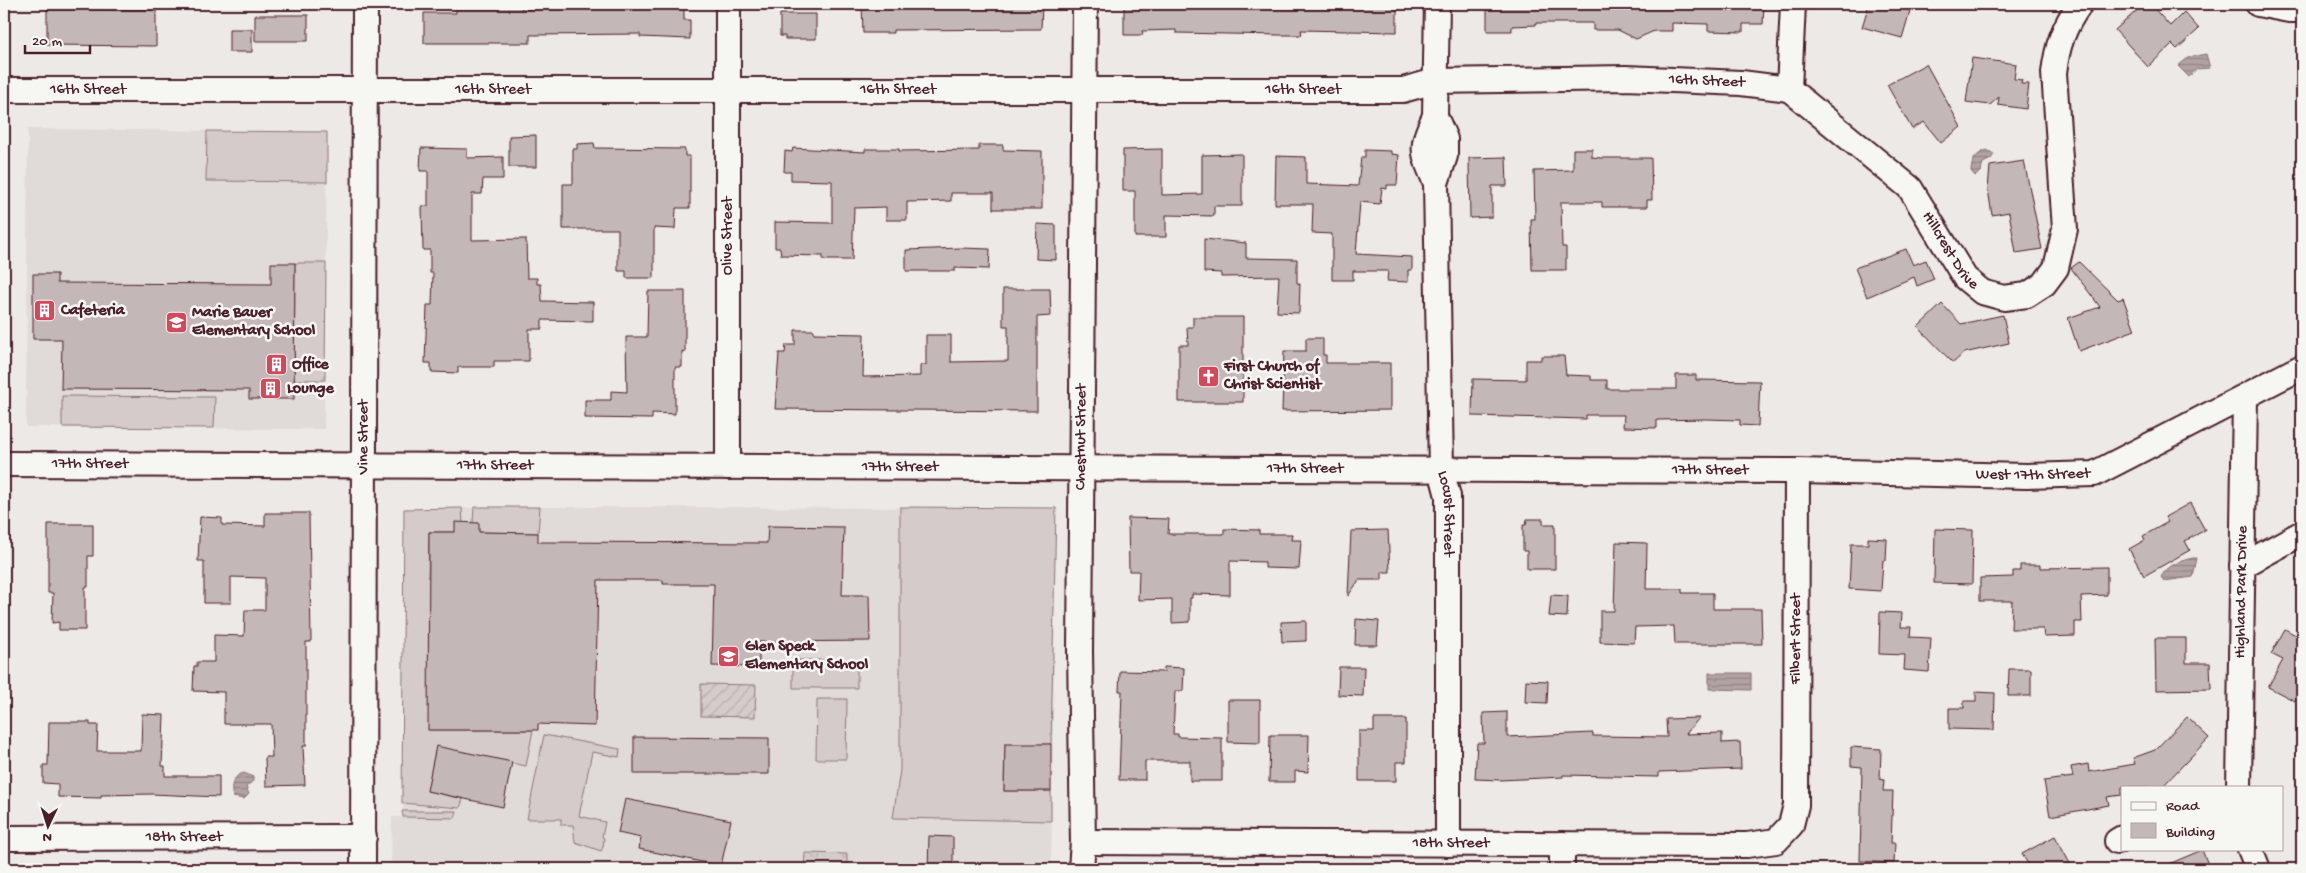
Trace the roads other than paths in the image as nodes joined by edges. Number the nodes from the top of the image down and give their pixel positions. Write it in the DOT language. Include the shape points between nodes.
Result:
graph roads {
  1 [pos="365,4"];
  2 [pos="728,4"];
  3 [pos="1085,4"];
  4 [pos="1437,4"];
  5 [pos="1794,4"];
  6 [pos="2080,4"];
  7 [pos="2258,4"];
  8 [pos="2302,10"];
  9 [pos="1436,81"];
  10 [pos="1789,89"];
  11 [pos="4,90"];
  12 [pos="364,90"];
  13 [pos="1085,90"];
  14 [pos="728,91"];
  15 [pos="2302,367"];
  16 [pos="2245,398"];
  17 [pos="4,464"];
  18 [pos="363,466"];
  19 [pos="728,467"];
  20 [pos="1082,469"];
  21 [pos="1441,470"];
  22 [pos="1798,471"];
  23 [pos="2302,533"];
  24 [pos="2242,566"];
  25 [pos="2236,785"];
  26 [pos="1796,805"];
  27 [pos="364,837"];
  28 [pos="4,838"];
  29 [pos="1083,842"];
  30 [pos="1448,844"];
  31 [pos="1562,844"];
  32 [pos="2250,850"];
  33 [pos="363,869"];
  34 [pos="1081,869"];
  35 [pos="1562,869"];
  36 [pos="2258,869"];
  1 -- 12 [label="street, Vine Street"];
  2 -- 14 [label="street, Olive Street"];
  3 -- 13 [label="street, Chestnut Street"];
  4 -- 9 [label="street, Locust Street"];
  5 -- 10 [label="street"];
  6 -- 10 [label="street, Hillcrest Drive" via="2056,50 2054,73 2065,229 2056,268 2044,284 2027,295 2004,298 1982,292 1965,278 1910,188"];
  7 -- 8 [label="street"];
  9 -- 10 [label="street, 16th Street" via="1626,78 1741,83"];
  9 -- 13 [label="street, 16th Street" via="1403,90"];
  9 -- 21 [label="street, Locust Street" via="1435,116 1424,138 1424,156 1436,183"];
  11 -- 12 [label="street, 16th Street"];
  12 -- 14 [label="street, 16th Street"];
  12 -- 18 [label="street, Vine Street"];
  13 -- 14 [label="street, 16th Street"];
  13 -- 20 [label="street, Chestnut Street"];
  14 -- 19 [label="street, Olive Street"];
  15 -- 16 [label="street, West 17th Street"];
  16 -- 22 [label="street, West 17th Street" via="2094,474 2027,476"];
  16 -- 24 [label="street, Highland Park Drive"];
  17 -- 18 [label="street, 17th Street"];
  18 -- 19 [label="street, 17th Street"];
  18 -- 27 [label="street, Vine Street"];
  19 -- 20 [label="street, 17th Street"];
  20 -- 21 [label="street, 17th Street"];
  20 -- 29 [label="street, Chestnut Street"];
  21 -- 22 [label="street, 17th Street"];
  21 -- 30 [label="street, Locust Street" via="1448,496"];
  22 -- 26 [label="street, Filbert Street"];
  23 -- 24 [label="street"];
  24 -- 25 [label="street, Highland Park Drive"];
  26 -- 31 [label="street, 18th Street" via="1791,825 1776,841 1747,845"];
  27 -- 28 [label="street, 18th Street"];
  27 -- 33 [label="street, Vine Street"];
  29 -- 30 [label="street, 18th Street"];
  29 -- 34 [label="street, Chestnut Street"];
  30 -- 31 [label="street, 18th Street"];
  31 -- 35 [label="street"];
  32 -- 36 [label="street"];
}
